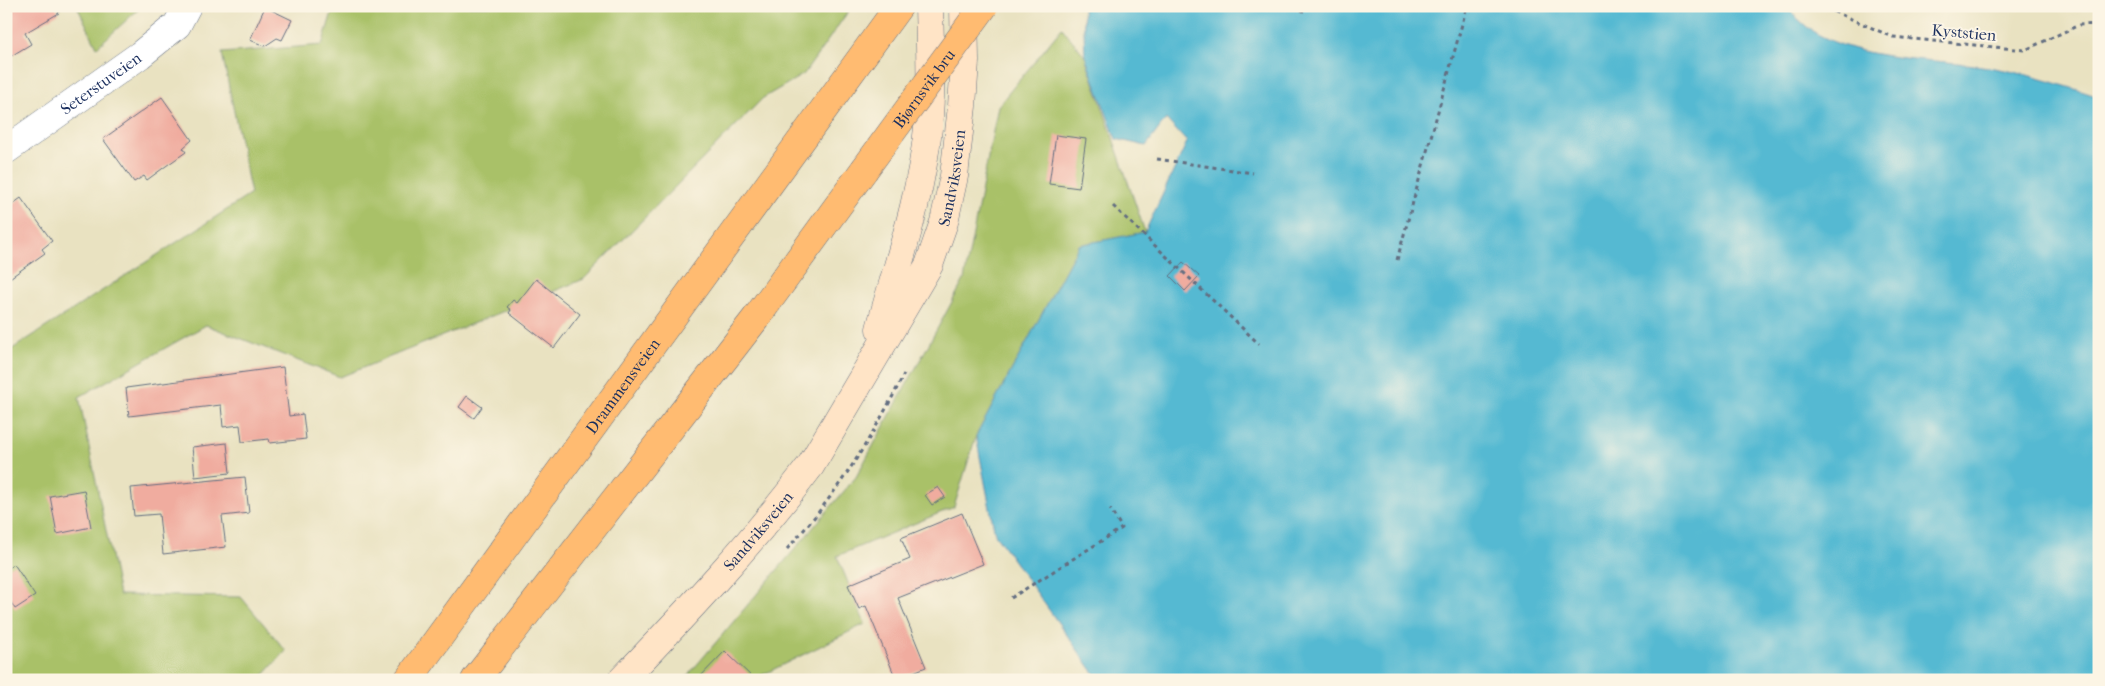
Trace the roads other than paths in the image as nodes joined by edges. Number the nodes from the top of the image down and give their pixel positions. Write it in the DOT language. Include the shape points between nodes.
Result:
graph roads {
  1 [pos="186,6"];
  2 [pos="898,6"];
  3 [pos="929,6"];
  4 [pos="964,6"];
  5 [pos="984,6"];
  6 [pos="6,150"];
  7 [pos="872,362"];
  8 [pos="408,680"];
  9 [pos="475,680"];
  10 [pos="622,680"];
  1 -- 6 [label="street, Seterstuveien" via="177,25 140,55"];
  2 -- 8 [label="highway, Drammensveien"];
  3 -- 7 [label="main road, Sandviksveien" via="930,99 921,170"];
  4 -- 7 [label="main road, Sandviksveien" via="961,116 954,176 944,222 929,265"];
  5 -- 9 [label="highway, Bjørnsvik bru, bridge" via="756,318"];
  7 -- 10 [label="main road, Sandviksveien" via="795,487 745,548"];
}
